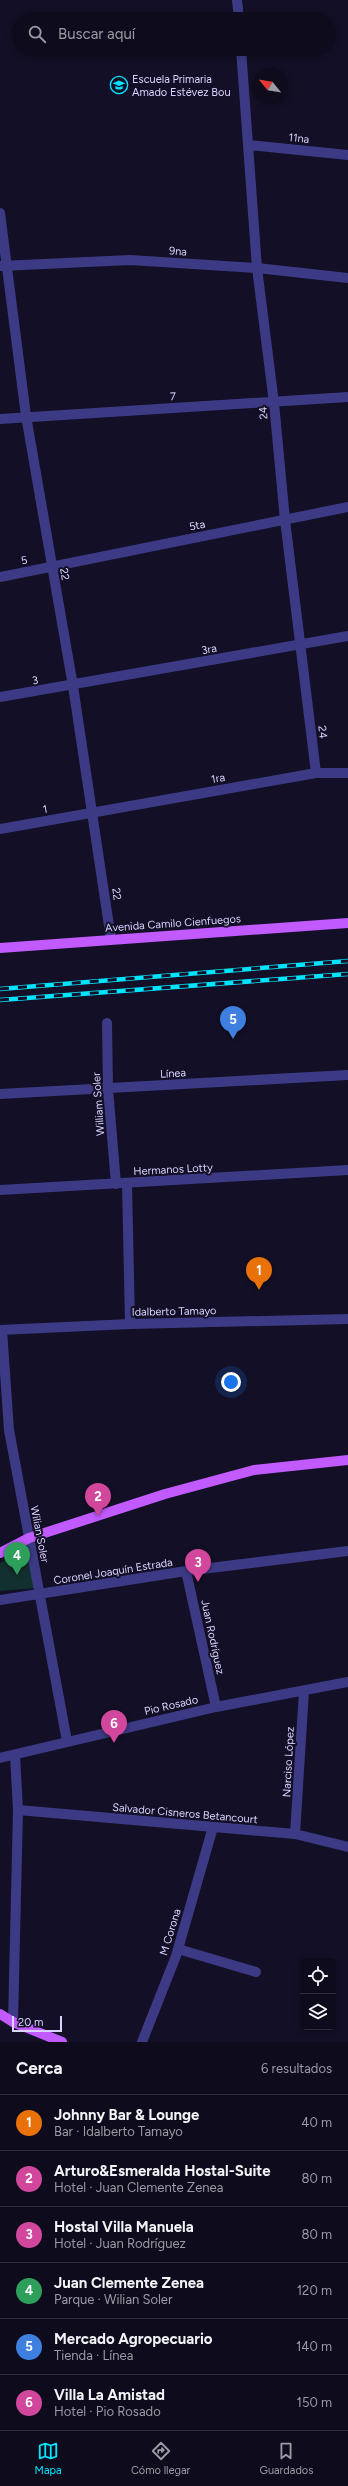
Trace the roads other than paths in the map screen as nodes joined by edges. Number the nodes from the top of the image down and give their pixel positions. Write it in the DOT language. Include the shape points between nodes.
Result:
graph roads {
  1 [pos="237,0"];
  2 [pos="238,12"];
  3 [pos="242,56"];
  4 [pos="248,145"];
  5 [pos="348,155"];
  6 [pos="0,213"];
  7 [pos="3,265"];
  8 [pos="257,268"];
  9 [pos="348,278"];
  10 [pos="348,397"];
  11 [pos="274,403"];
  12 [pos="26,416"];
  13 [pos="0,419"];
  14 [pos="348,507"];
  15 [pos="285,520"];
  16 [pos="52,567"];
  17 [pos="0,577"];
  18 [pos="348,636"];
  19 [pos="300,645"];
  20 [pos="73,686"];
  21 [pos="0,697"];
  22 [pos="316,773"];
  23 [pos="348,773"];
  24 [pos="94,813"];
  25 [pos="0,829"];
  26 [pos="348,923"];
  27 [pos="111,939"];
  28 [pos="0,948"];
  29 [pos="107,1023"];
  30 [pos="348,1075"];
  31 [pos="108,1089"];
  32 [pos="0,1094"];
  33 [pos="348,1170"];
  34 [pos="122,1184"];
  35 [pos="0,1190"];
  36 [pos="348,1319"];
  37 [pos="130,1324"];
  38 [pos="1,1330"];
  39 [pos="348,1460"];
  40 [pos="29,1538"];
  41 [pos="348,1551"];
  42 [pos="0,1553"];
  43 [pos="186,1571"];
  44 [pos="40,1594"];
  45 [pos="0,1600"];
  46 [pos="348,1682"];
  47 [pos="304,1691"];
  48 [pos="216,1707"];
  49 [pos="67,1741"];
  50 [pos="15,1755"];
  51 [pos="0,1758"];
  52 [pos="18,1810"];
  53 [pos="213,1827"];
  54 [pos="295,1834"];
  55 [pos="348,1847"];
  56 [pos="178,1950"];
  57 [pos="256,1972"];
  58 [pos="0,2014"];
  59 [pos="13,2022"];
  60 [pos="62,2042"];
  61 [pos="142,2042"];
  1 -- 2 [label="street"];
  3 -- 4 [label="street, 24"];
  4 -- 5 [label="street, 11na"];
  4 -- 8 [label="street, 24"];
  6 -- 7 [label="street, 22"];
  7 -- 8 [label="street, 9na" via="130,260"];
  7 -- 12 [label="street, 22"];
  8 -- 9 [label="street, 9na"];
  8 -- 11 [label="street, 24"];
  10 -- 11 [label="street, 7"];
  11 -- 12 [label="street, 7"];
  11 -- 15 [label="street, 24"];
  12 -- 13 [label="street, 7"];
  12 -- 16 [label="street, 22"];
  14 -- 15 [label="street, 5ta"];
  15 -- 16 [label="street, 5ta"];
  15 -- 19 [label="street, 24"];
  16 -- 17 [label="street, 5"];
  16 -- 20 [label="street, 22"];
  18 -- 19 [label="street, 3ra"];
  19 -- 20 [label="street, 3ra"];
  19 -- 22 [label="street, 24"];
  20 -- 21 [label="street, 3"];
  20 -- 24 [label="street, 22"];
  22 -- 23 [label="street, 1ra"];
  22 -- 24 [label="street, 1ra"];
  24 -- 25 [label="street, 1"];
  24 -- 27 [label="street, 22"];
  26 -- 27 [label="main road, Avenida Camilo Cienfuegos"];
  27 -- 28 [label="main road, Avenida Camilo Cienfuegos"];
  29 -- 31 [label="street, William Soler"];
  30 -- 31 [label="street, Línea"];
  31 -- 32 [label="street, Línea"];
  31 -- 34 [label="street, William Soler"];
  33 -- 34 [label="street, Hermanos Lotty"];
  34 -- 35 [label="street, Hermanos Lotty"];
  34 -- 37 [label="street, William Soler"];
  36 -- 37 [label="street, Idalberto Tamayo"];
  37 -- 38 [label="street, Idalberto Tamayo"];
  38 -- 40 [label="street, Wilian Soler" via="9,1430"];
  39 -- 40 [label="main road" via="254,1470 165,1494"];
  40 -- 42 [label="main road"];
  40 -- 44 [label="street, Wilian Soler"];
  41 -- 43 [label="street, Coronel Joaquín Estrada"];
  43 -- 44 [label="street, Coronel Joaquín Estrada"];
  43 -- 48 [label="street, Juan Rodríguez"];
  44 -- 45 [label="street, Coronel Joaquín Estrada"];
  44 -- 49 [label="street, Wilian Soler"];
  46 -- 47 [label="street, Pio Rosado"];
  47 -- 48 [label="street, Pio Rosado"];
  47 -- 54 [label="street, Narciso López"];
  48 -- 49 [label="street, Pio Rosado"];
  49 -- 50 [label="street, Pio Rosado"];
  50 -- 51 [label="street, Pio Rosado"];
  50 -- 52 [label="street"];
  52 -- 53 [label="street, Salvador Cisneros Betancourt"];
  52 -- 59 [label="street"];
  53 -- 54 [label="street, Salvador Cisneros Betancourt"];
  53 -- 56 [label="street, M Corona"];
  54 -- 55 [label="street, Salvador Cisneros Betancourt"];
  56 -- 57 [label="street"];
  56 -- 61 [label="street, M Corona"];
  58 -- 59 [label="main road"];
  59 -- 60 [label="main road"];
}
